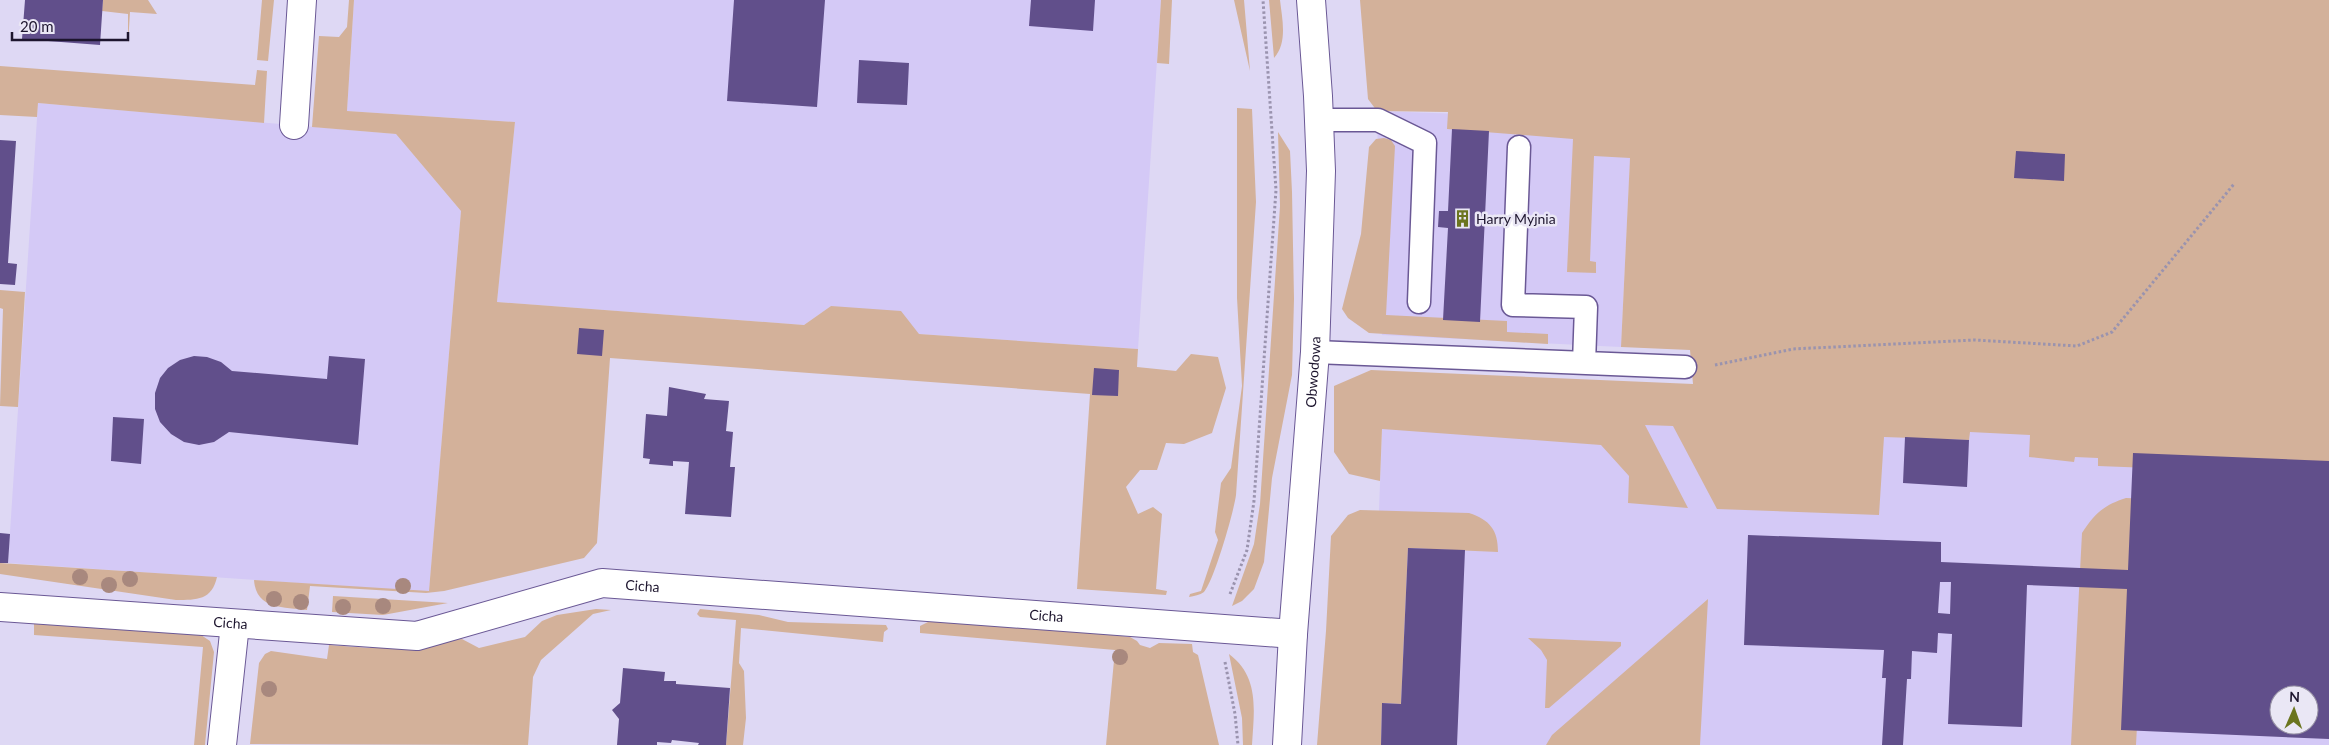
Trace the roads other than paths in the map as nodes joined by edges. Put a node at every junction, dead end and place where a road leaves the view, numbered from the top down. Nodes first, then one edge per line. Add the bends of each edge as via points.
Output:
1 (302, 0) edge
2 (1311, 0) edge
3 (1319, 120) junction
4 (294, 125) dead end
5 (1519, 147) dead end
6 (1419, 302) dead end
7 (1315, 352) junction
8 (1584, 363) junction
9 (1685, 367) road end
10 (0, 607) edge
11 (235, 624) junction
12 (1293, 634) junction
13 (222, 745) edge
14 (1287, 745) edge

1 - 4 street
2 - 3 street, Obwodowa
3 - 6 lane via 1378,120 1425,143
3 - 7 street, Obwodowa via 1321,171
5 - 8 lane via 1512,305 1586,307
7 - 8 lane
7 - 12 street, Obwodowa
8 - 9 lane
10 - 11 street, Cicha
11 - 12 street, Cicha via 417,636 602,584
11 - 13 street
12 - 14 street, Obwodowa

